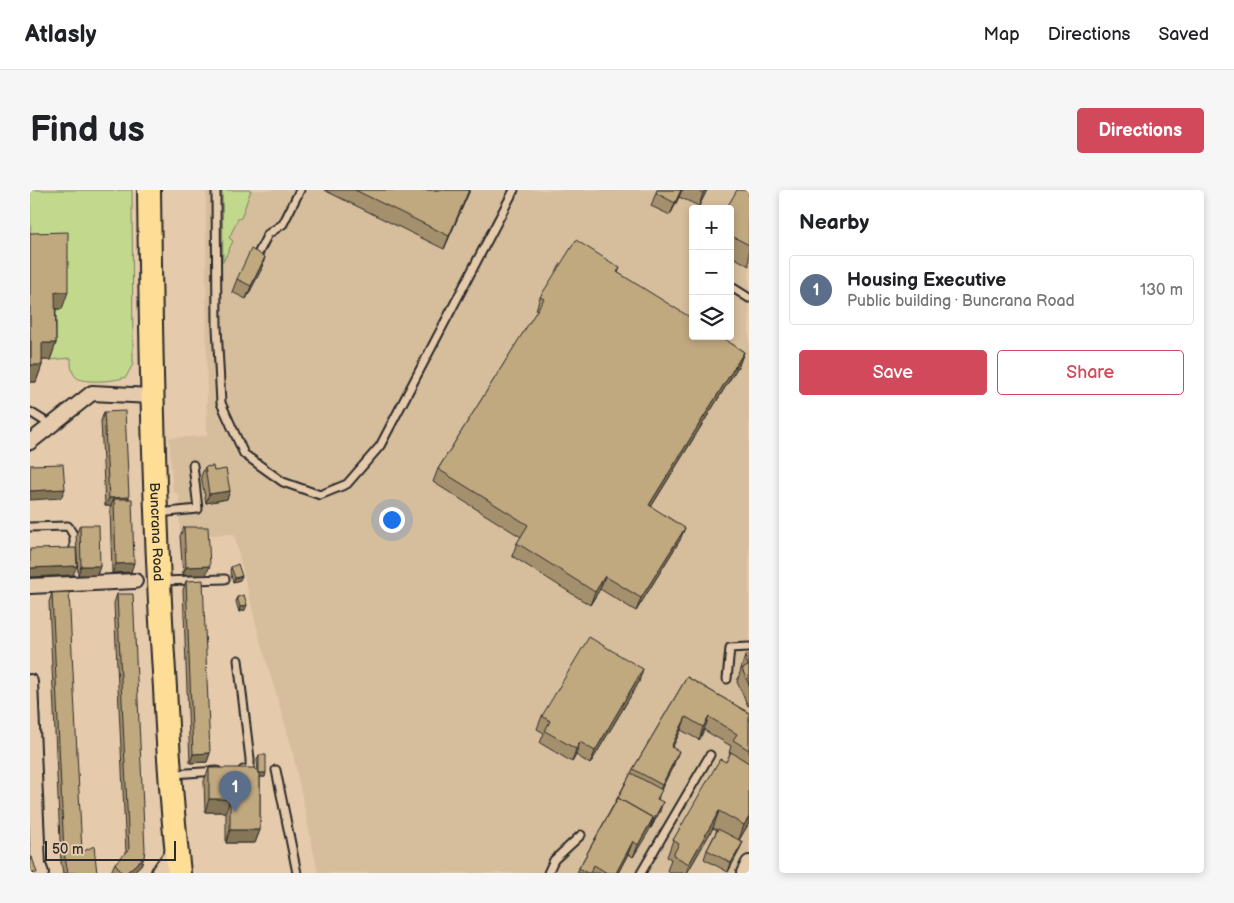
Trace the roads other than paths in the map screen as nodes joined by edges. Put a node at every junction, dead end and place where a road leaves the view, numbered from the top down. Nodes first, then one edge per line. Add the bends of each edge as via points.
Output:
1 (149, 190) edge
2 (216, 190) edge
3 (300, 190) edge
4 (514, 190) edge
5 (255, 260) edge
6 (734, 289) edge
7 (749, 298) edge
8 (151, 396) junction
9 (30, 412) edge
10 (51, 425) junction
11 (30, 442) edge
12 (193, 465) dead end
13 (155, 514) junction
14 (30, 527) edge
15 (74, 564) edge
16 (225, 579) dead end
17 (135, 581) dead end
18 (158, 581) junction
19 (30, 586) edge
20 (749, 647) edge
21 (238, 660) dead end
22 (727, 679) dead end
23 (30, 682) edge
24 (31, 719) edge
25 (710, 755) dead end
26 (231, 770) edge
27 (276, 770) dead end
28 (222, 771) edge
29 (170, 774) junction
30 (581, 835) dead end
31 (178, 862) edge
32 (749, 863) edge
33 (41, 873) edge
34 (161, 873) edge
35 (297, 873) edge
36 (548, 873) edge
37 (641, 873) edge
38 (744, 873) edge

1 - 8 highway, Buncrana Road
2 - 4 lane via 221,403 244,454 283,482 320,495 347,484 380,446
3 - 5 lane via 284,224 268,234
6 - 7 lane
8 - 10 street via 92,393
8 - 13 highway, Buncrana Road
9 - 10 lane
10 - 11 street
12 - 13 lane via 198,509
13 - 18 highway, Buncrana Road
14 - 15 lane via 68,526 74,536
16 - 18 lane
17 - 19 street via 74,578
18 - 29 highway, Buncrana Road
20 - 22 lane via 730,648
21 - 26 lane via 250,769
23 - 24 street
24 - 33 street
25 - 37 lane
27 - 35 lane
28 - 29 lane
29 - 31 highway, Buncrana Road
30 - 36 lane via 554,860
31 - 34 main road
32 - 38 street

